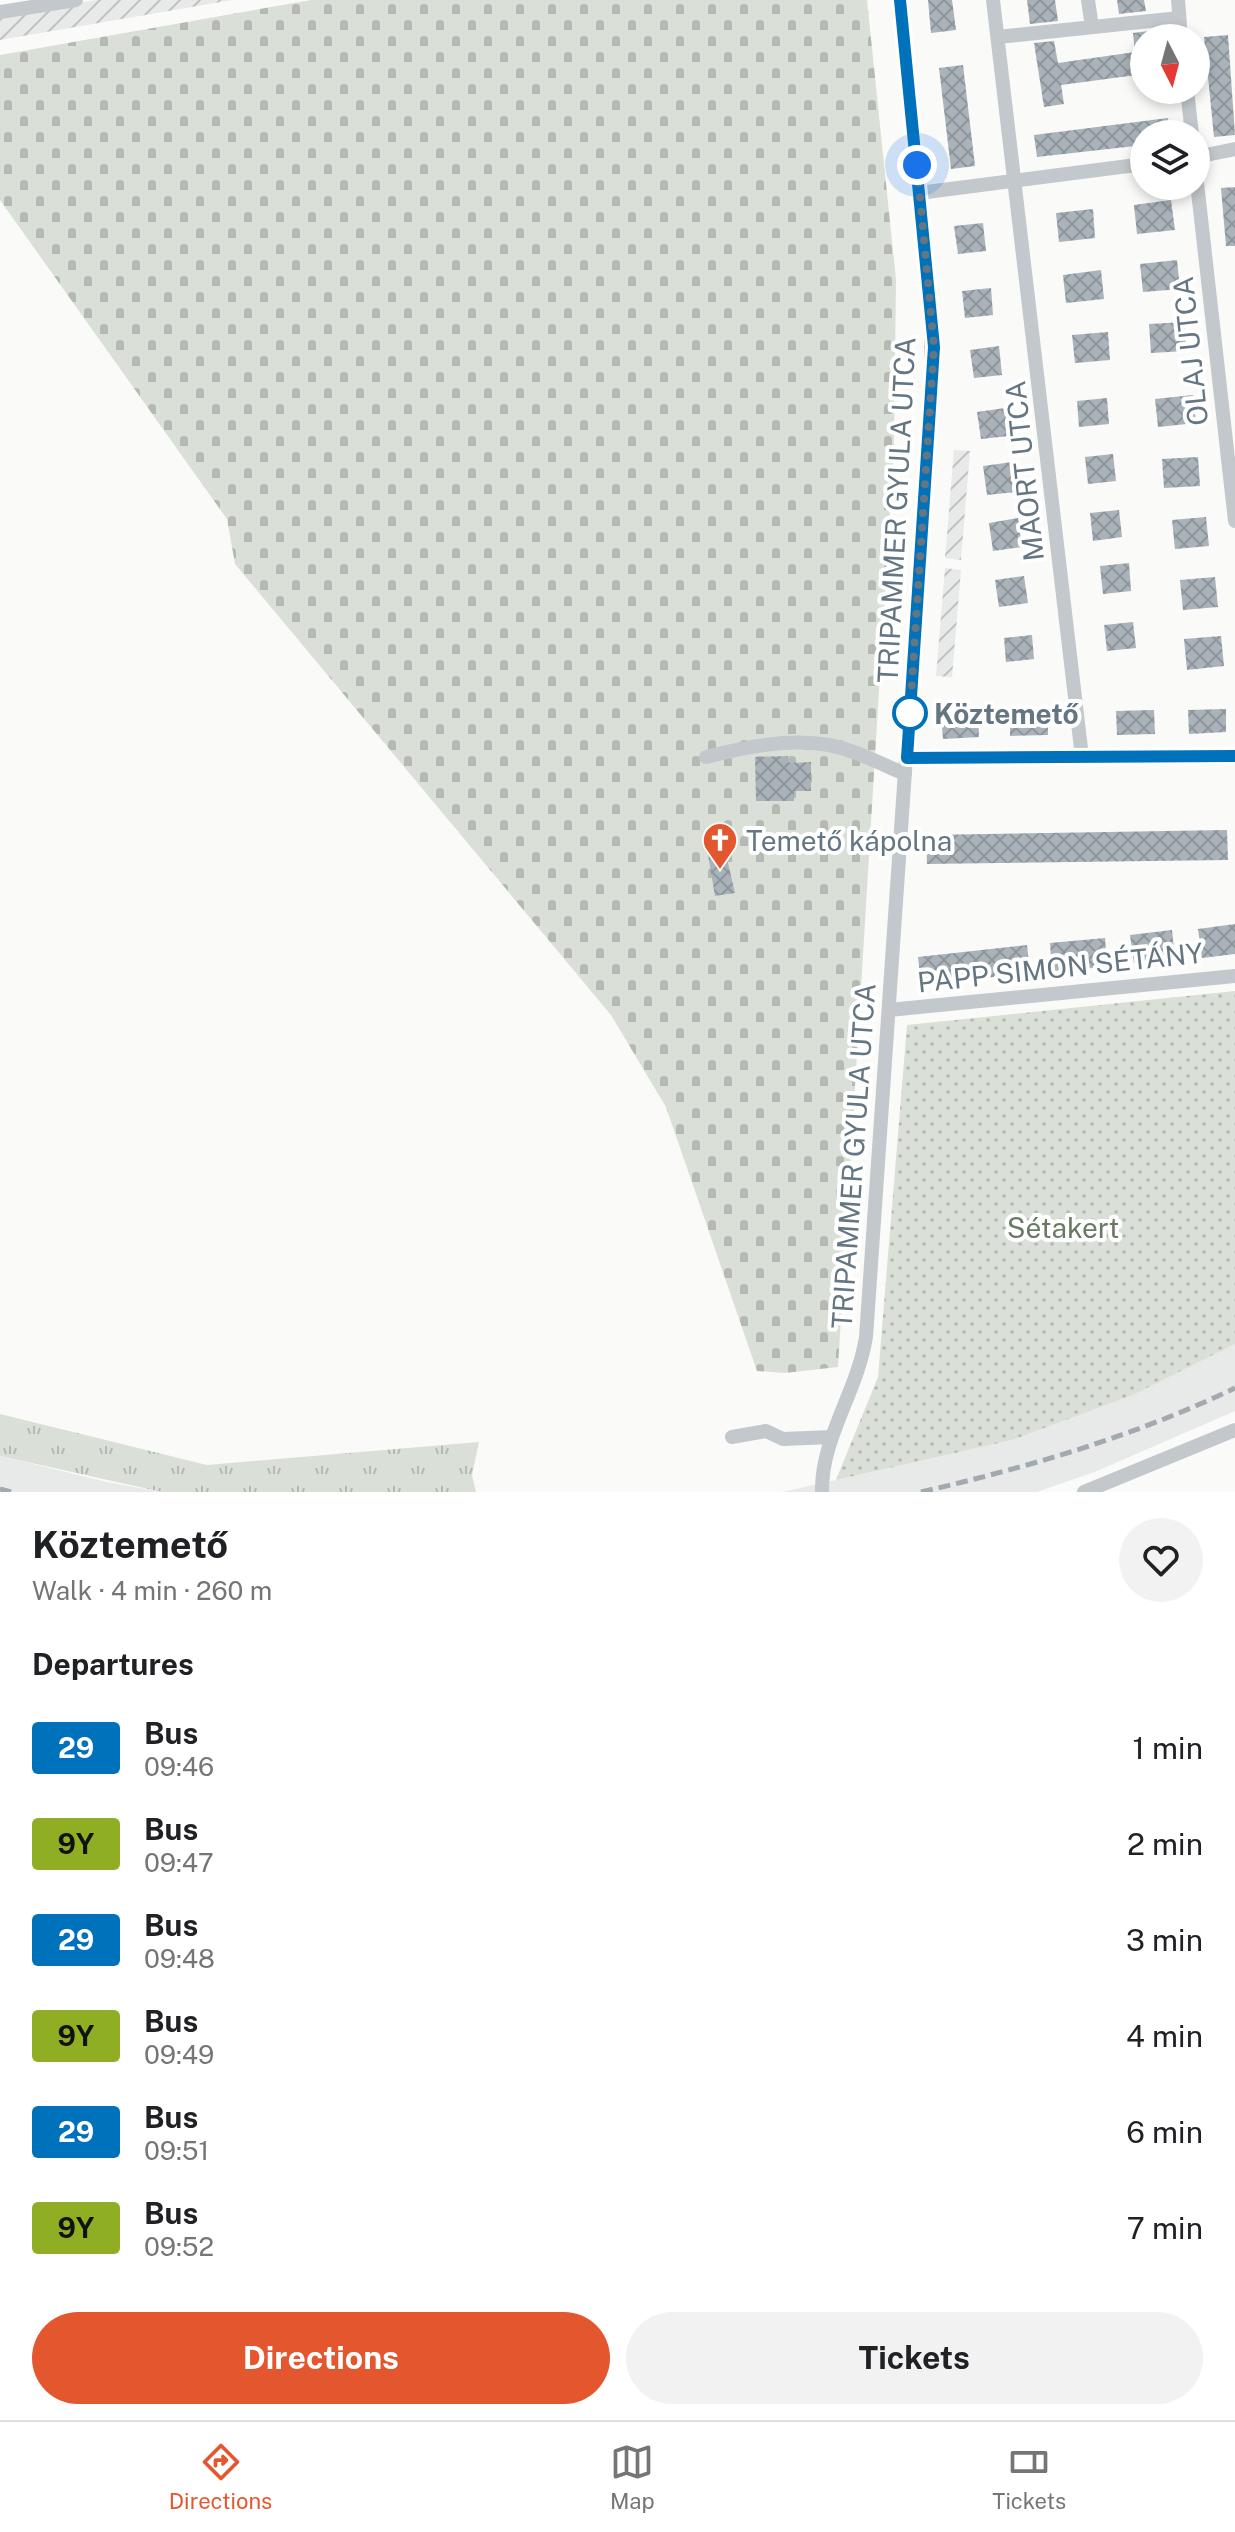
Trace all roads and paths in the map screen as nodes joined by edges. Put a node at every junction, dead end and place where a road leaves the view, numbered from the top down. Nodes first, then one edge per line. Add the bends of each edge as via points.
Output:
1 (76, 0) edge
2 (900, 0) edge
3 (993, 0) edge
4 (1088, 0) edge
5 (1178, 0) edge
6 (0, 12) edge
7 (1179, 18) junction
8 (1180, 24) edge
9 (1092, 27) junction
10 (998, 37) junction
11 (1235, 149) edge
12 (1210, 154) edge
13 (1130, 166) edge
14 (1015, 180) junction
15 (919, 193) junction
16 (1199, 200) edge
17 (1235, 521) edge
18 (1235, 756) edge
19 (706, 757) dead end
20 (1082, 757) junction
21 (906, 766) junction
22 (1235, 976) edge
23 (889, 1010) junction
24 (1235, 1430) edge
25 (732, 1437) dead end
26 (832, 1437) junction
27 (822, 1492) edge
28 (1084, 1492) edge

1 - 6 street
2 - 15 street, TRIPAMMER GYULA UTCA
3 - 10 street
4 - 9 street
5 - 7 street
7 - 8 street
7 - 9 street
9 - 10 street
10 - 14 street
11 - 12 street
13 - 14 street
14 - 15 street
14 - 20 street, MAORT UTCA
15 - 21 street, TRIPAMMER GYULA UTCA via 934,347
16 - 17 street, OLAJ UTCA
18 - 20 street
19 - 21 street via 800,742
20 - 21 street
21 - 23 street, TRIPAMMER GYULA UTCA
22 - 23 street, PAPP SIMON SÉTÁNY
23 - 26 street, TRIPAMMER GYULA UTCA via 866,1337 848,1404
24 - 28 street
25 - 26 street via 766,1431 783,1439
26 - 27 street, TRIPAMMER GYULA UTCA via 822,1468

